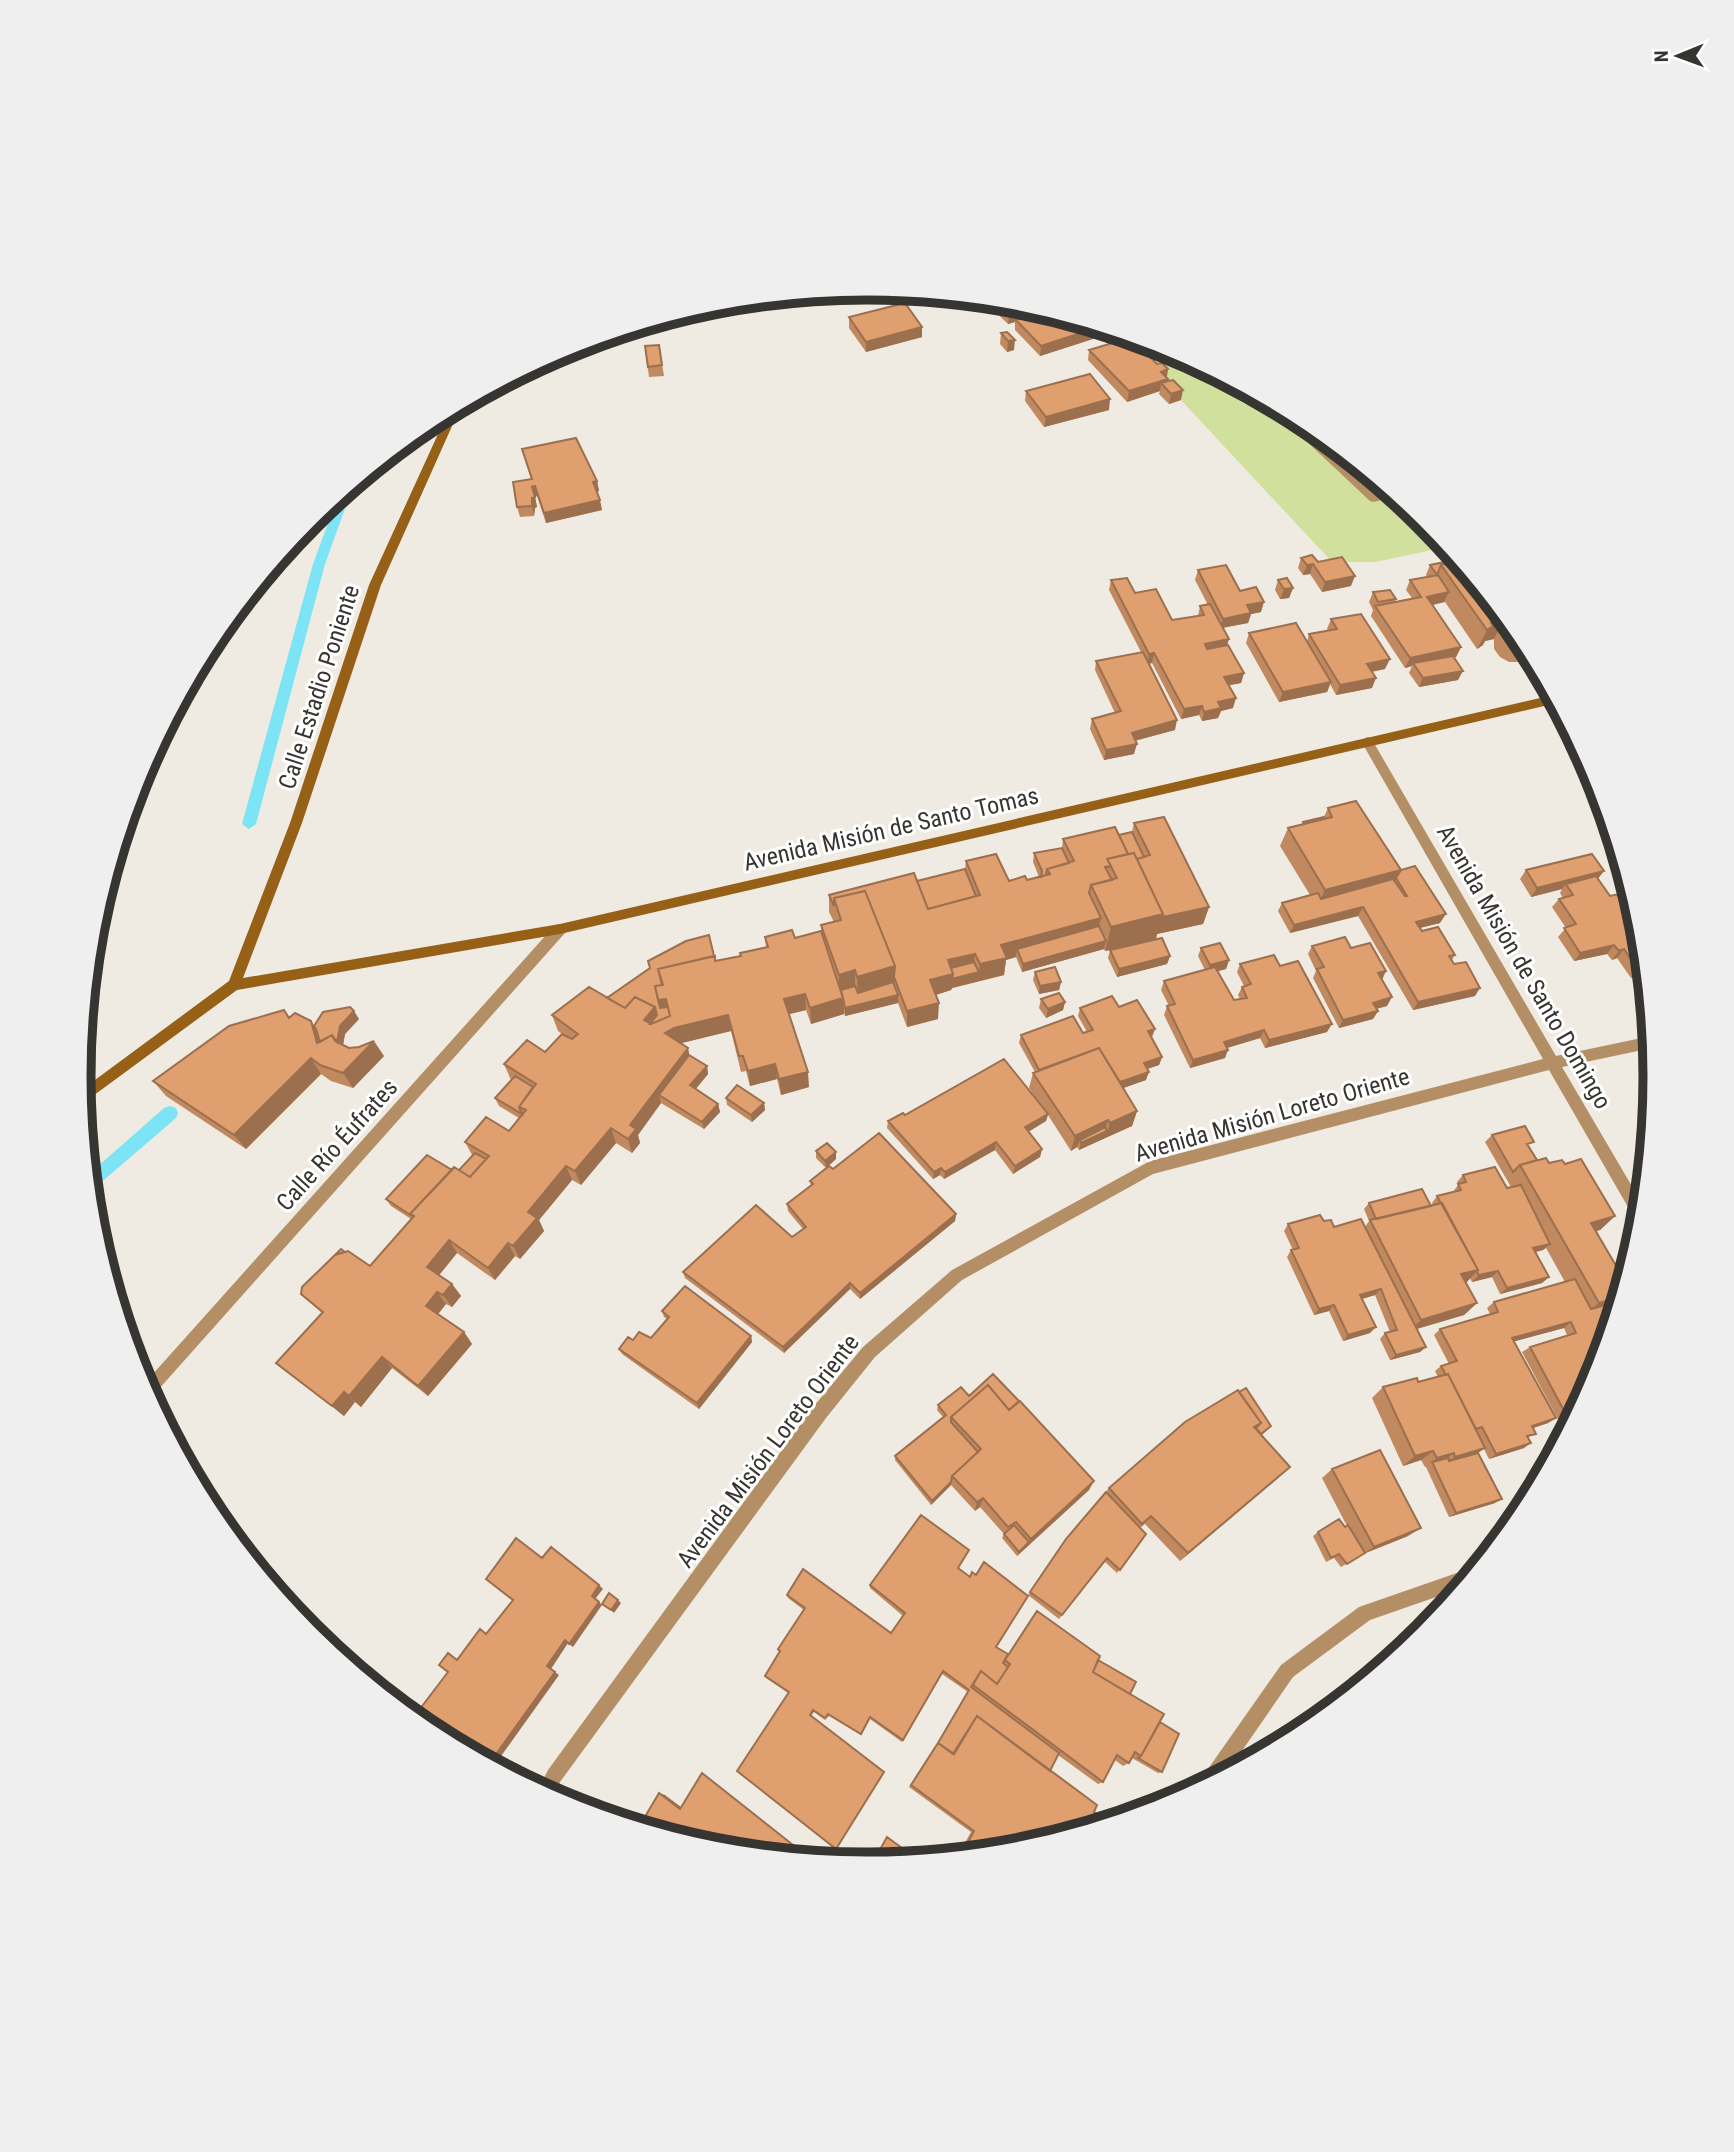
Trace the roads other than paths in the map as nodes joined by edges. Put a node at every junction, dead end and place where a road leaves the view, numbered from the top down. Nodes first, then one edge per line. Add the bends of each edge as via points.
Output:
1 (448, 423) edge
2 (1313, 442) edge
3 (1383, 496) edge
4 (1546, 701) edge
5 (1367, 741) junction
6 (560, 929) junction
7 (234, 985) junction
8 (1642, 1044) edge
9 (1552, 1063) junction
10 (92, 1090) edge
11 (1632, 1200) edge
12 (155, 1383) edge
13 (1455, 1581) edge
14 (1221, 1766) edge
15 (550, 1784) edge

1 - 7 street, Calle Estadio Poniente via 375,585 296,823
2 - 3 street via 1374,499
4 - 5 street, Avenida Misión de Santo Tomas
5 - 6 street, Avenida Misión de Santo Tomas
5 - 9 street, Avenida Misión de Santo Domingo
6 - 7 street, Avenida Misión de Santo Tomas
6 - 12 street, Calle Río Éufrates
7 - 10 street
8 - 9 street, Avenida Misión Loreto Oriente
9 - 11 street, Avenida Misión de Santo Domingo
9 - 15 street, Avenida Misión Loreto Oriente via 1150,1168 957,1275 869,1352 820,1412
13 - 14 street via 1365,1613 1287,1671

